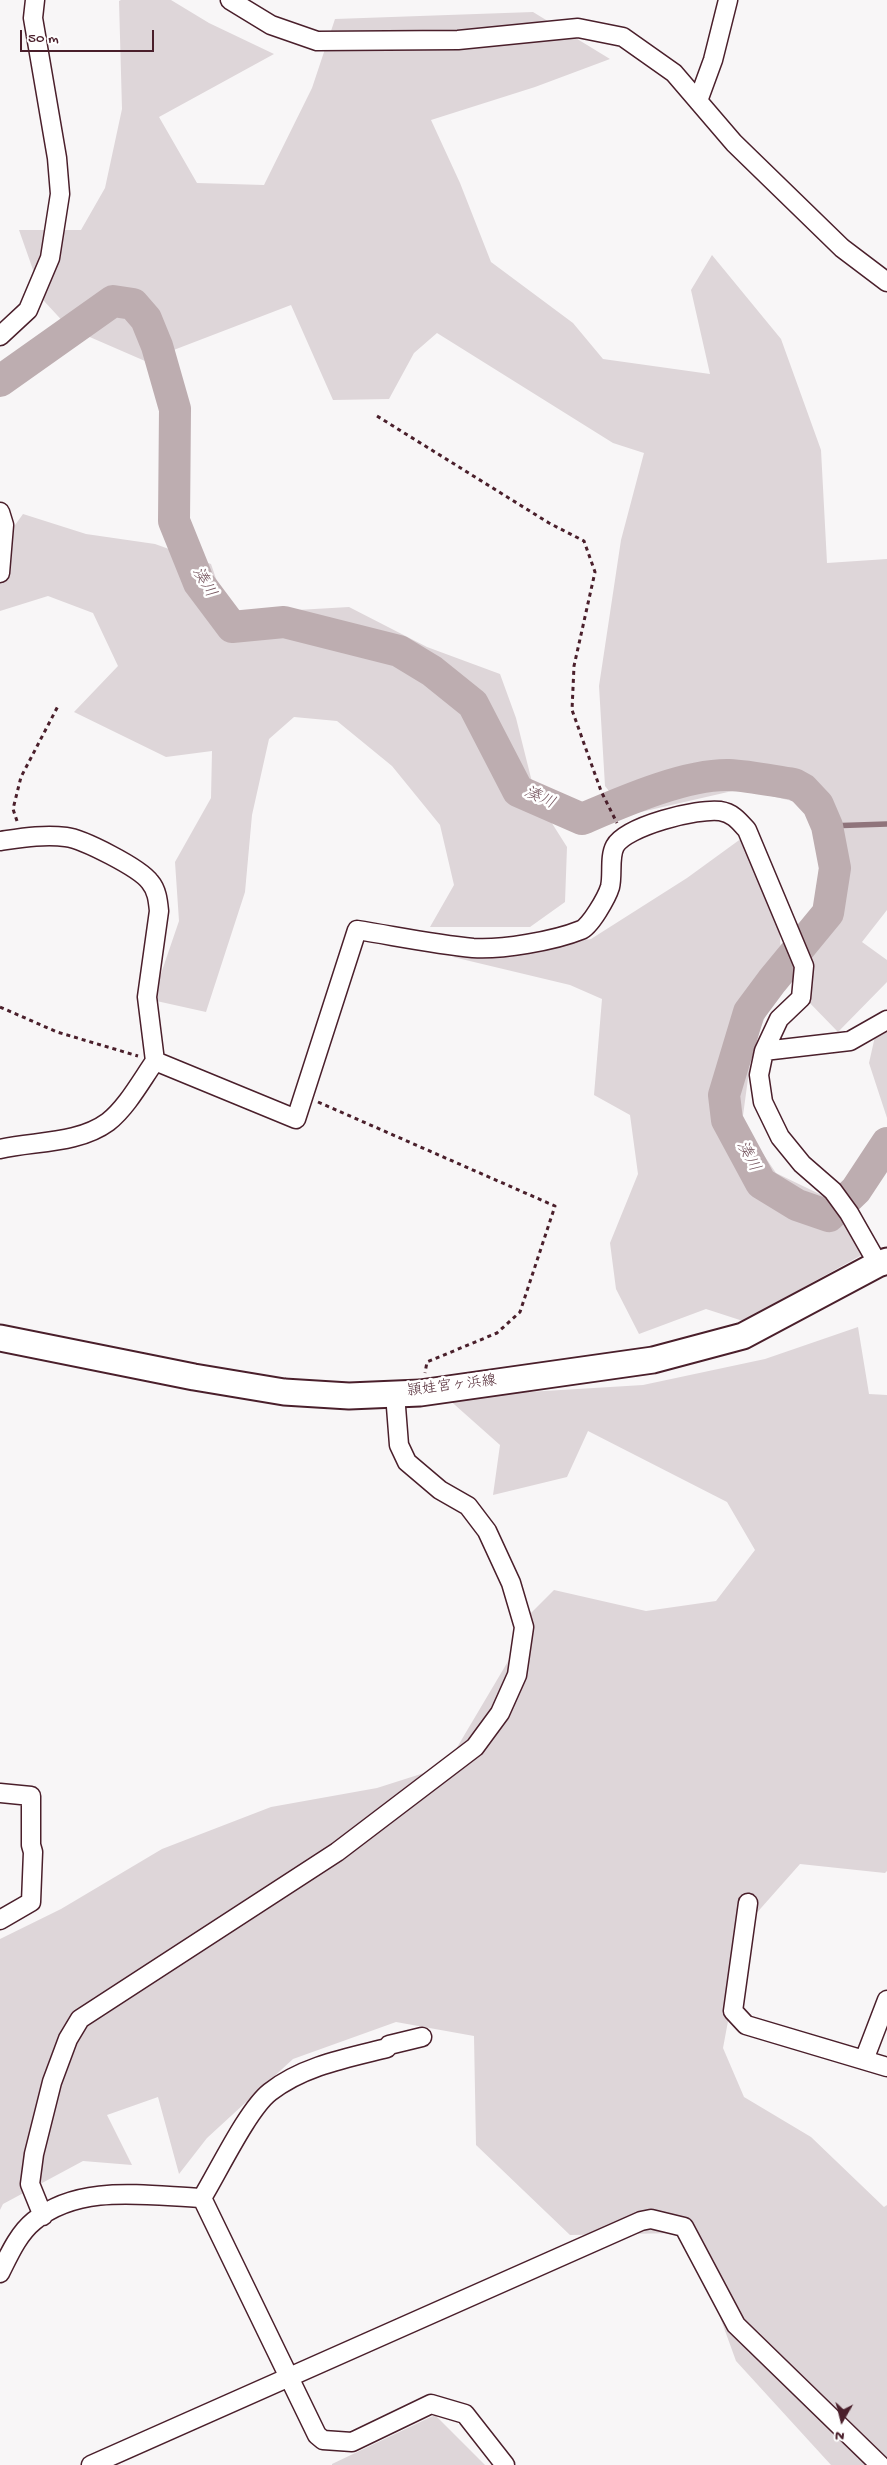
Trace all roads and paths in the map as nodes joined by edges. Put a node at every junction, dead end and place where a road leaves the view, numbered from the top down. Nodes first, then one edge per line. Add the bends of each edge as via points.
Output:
1 (35, 0) edge
2 (230, 0) edge
3 (728, 0) edge
4 (698, 101) junction
5 (887, 282) edge
6 (0, 336) edge
7 (377, 416) dead end
8 (0, 512) edge
9 (0, 573) edge
10 (58, 706) dead end
11 (614, 817) dead end
12 (22, 838) junction
13 (0, 841) edge
14 (0, 1008) edge
15 (887, 1020) edge
16 (764, 1051) junction
17 (155, 1061) junction
18 (303, 1095) junction
19 (0, 1150) edge
20 (883, 1263) edge
21 (0, 1338) edge
22 (420, 1393) junction
23 (396, 1394) junction
24 (0, 1794) edge
25 (748, 1903) dead end
26 (0, 1920) edge
27 (887, 2000) edge
28 (422, 2036) dead end
29 (864, 2060) junction
30 (887, 2067) edge
31 (202, 2198) junction
32 (43, 2216) junction
33 (0, 2272) edge
34 (290, 2379) junction
35 (91, 2465) edge
36 (505, 2465) edge
37 (880, 2465) edge

1 - 6 street via 33,18 60,194 50,258 28,310
2 - 4 street via 271,25 316,41 458,40 578,28 623,37 674,73
3 - 4 street via 713,60
4 - 5 street via 734,143 835,242
7 - 11 path via 549,523 584,541 595,572 574,666 572,710 601,791
8 - 9 street via 4,525
10 - 12 path via 21,777 13,809
12 - 13 street
12 - 17 street via 60,836 81,840 143,873 152,884 159,911 147,997
14 - 17 path via 58,1032
15 - 16 street via 850,1041
16 - 18 street via 779,1019 801,998 804,966 747,830 735,816 721,811 702,811 666,818 624,836 614,847 610,887 598,911 583,930 500,948 474,948 357,930
16 - 20 street via 759,1075 763,1102 786,1144 802,1164 833,1191
17 - 18 street via 296,1119
17 - 19 street via 108,1122 79,1136
18 - 22 path via 555,1206 520,1312 497,1333 427,1362
20 - 22 main road, 頴娃宮ヶ浜線 via 743,1336 652,1360
21 - 23 main road, 頴娃宮ヶ浜線 via 284,1392 349,1396
22 - 23 main road, 頴娃宮ヶ浜線
23 - 32 street via 399,1445 407,1462 440,1490 468,1506 487,1531 511,1583 524,1627 517,1675 500,1713 475,1747 337,1852 80,2019 68,2039 52,2082 34,2154 30,2184
24 - 26 street via 31,1796 33,1852 31,1902
25 - 29 street via 733,2011 746,2025
27 - 29 street
28 - 31 street via 322,2064 269,2092 255,2107
29 - 30 street
31 - 32 street via 100,2195 68,2201
31 - 34 street
32 - 33 street via 34,2221 15,2243
34 - 35 street
34 - 36 street via 317,2436 323,2440 352,2442 431,2404 465,2414
34 - 37 street via 524,2272 651,2219 684,2227 736,2326

